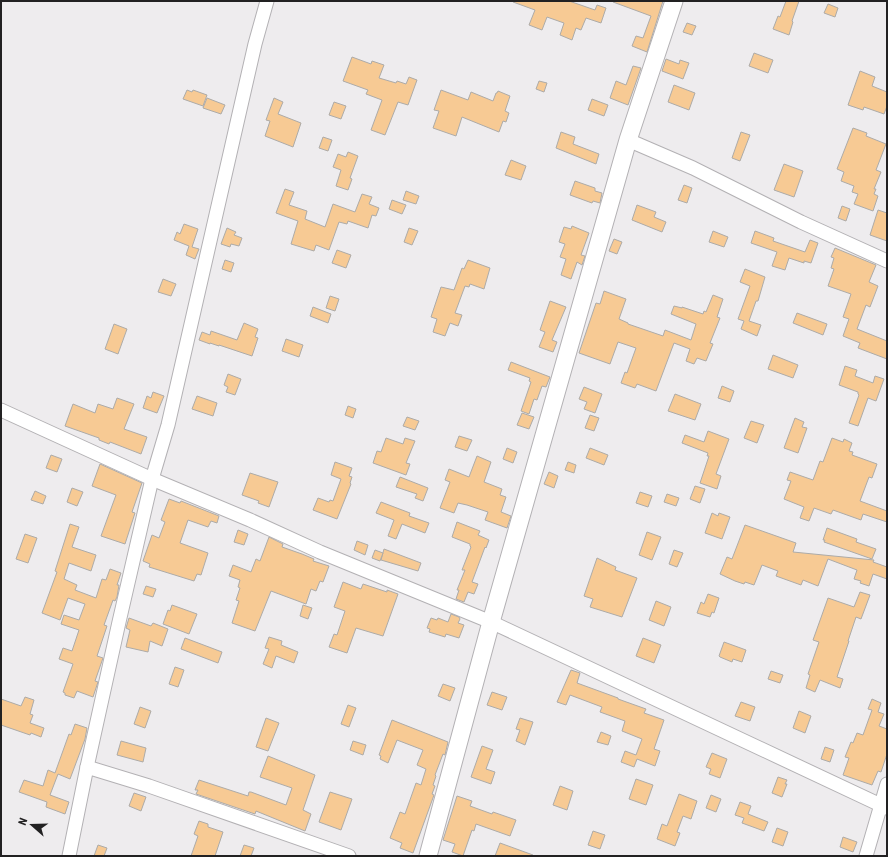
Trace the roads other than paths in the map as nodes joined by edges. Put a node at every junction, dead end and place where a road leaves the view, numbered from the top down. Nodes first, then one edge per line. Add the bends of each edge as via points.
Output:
1 (267, 1) edge
2 (674, 1) edge
3 (628, 140) junction
4 (887, 261) edge
5 (1, 410) edge
6 (152, 479) junction
7 (491, 622) junction
8 (87, 767) junction
9 (887, 784) edge
10 (884, 807) edge
11 (69, 856) edge
12 (349, 856) edge
13 (428, 856) edge
14 (866, 856) edge

1 - 6 street via 168,425
2 - 3 street
3 - 4 street via 693,168 801,222
3 - 7 street
5 - 6 street
6 - 7 street
6 - 8 street
7 - 10 street
7 - 13 street
8 - 11 street
8 - 12 street
9 - 10 street
10 - 14 street

